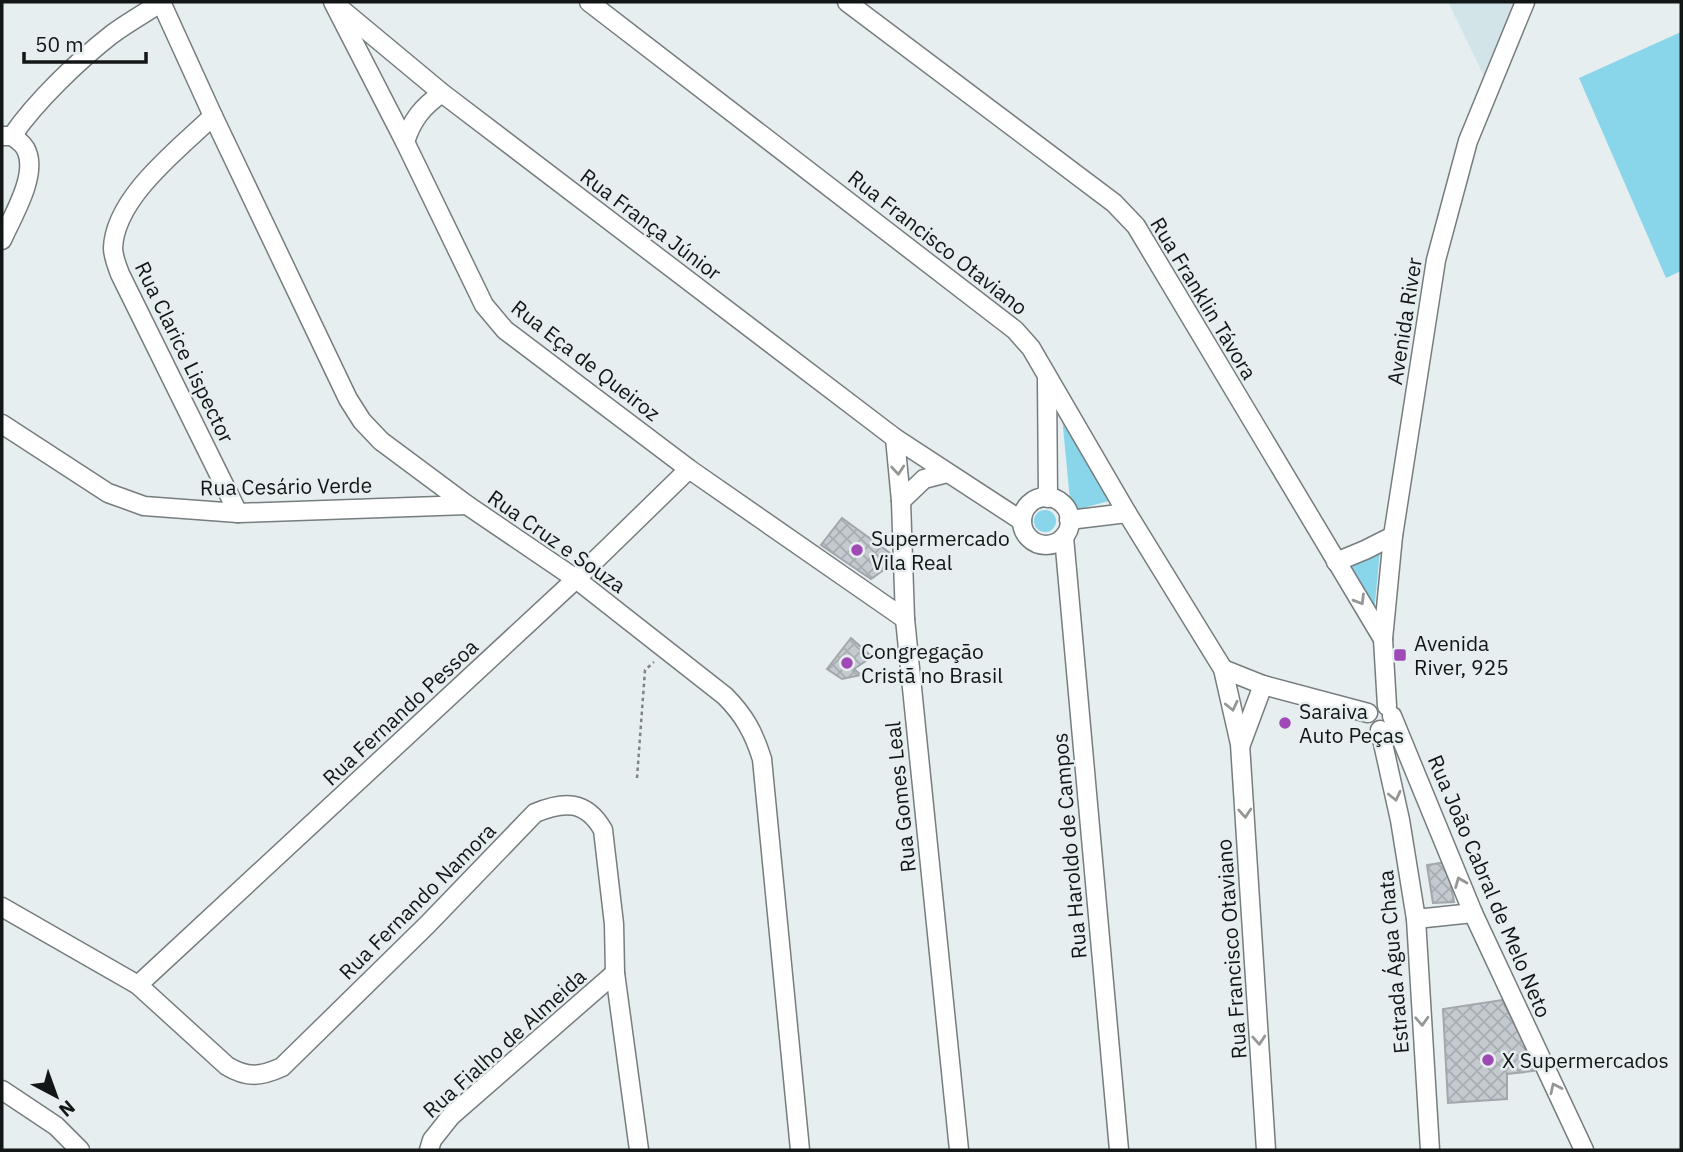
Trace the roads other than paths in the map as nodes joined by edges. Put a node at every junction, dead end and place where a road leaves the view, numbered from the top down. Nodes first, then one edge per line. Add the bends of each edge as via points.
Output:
1 (161, 2) edge
2 (333, 2) edge
3 (589, 2) edge
4 (847, 2) edge
5 (1525, 2) edge
6 (442, 93) junction
7 (213, 117) junction
8 (7, 136) edge
9 (405, 142) junction
10 (2, 240) edge
11 (1047, 380) junction
12 (2, 424) edge
13 (895, 438) junction
14 (689, 469) junction
15 (947, 473) junction
16 (1048, 498) junction
17 (901, 501) junction
18 (467, 505) junction
19 (238, 513) junction
20 (1127, 513) junction
21 (1022, 521) junction
22 (1066, 528) junction
23 (1393, 536) junction
24 (1336, 562) junction
25 (576, 579) junction
26 (905, 619) junction
27 (1383, 639) junction
28 (1223, 668) junction
29 (1262, 685) junction
30 (1380, 710) junction
31 (1240, 744) junction
32 (2, 907) edge
33 (1473, 913) junction
34 (1416, 919) junction
35 (615, 973) junction
36 (138, 985) junction
37 (2, 1090) edge
38 (80, 1150) edge
39 (429, 1150) edge
40 (639, 1150) edge
41 (800, 1150) edge
42 (959, 1150) edge
43 (1119, 1150) edge
44 (1266, 1150) edge
45 (1430, 1150) edge
46 (1584, 1150) edge

1 - 7 street, Rua Cruz e Souza
1 - 8 street via 102,43
2 - 6 street, Rua França Júnior
2 - 9 street, Rua Eça de Queiroz
3 - 11 street, Rua Francisco Otaviano via 1015,330 1031,348
4 - 24 street, Rua Franklin Távora via 1114,203 1136,226
5 - 23 street, Avenida River via 1468,141 1436,260
6 - 9 street via 418,113
6 - 13 street, Rua França Júnior
7 - 18 street, Rua Cruz e Souza via 362,421 381,441
7 - 19 street, Rua Clarice Lispector via 129,203 113,249 120,274
8 - 10 street via 28,153 28,175
9 - 14 street, Rua Eça de Queiroz via 484,305 505,330
11 - 16 street
11 - 20 street, Rua Francisco Otaviano
12 - 19 street, Rua Cesário Verde via 108,493 144,506
13 - 15 street, Rua França Júnior
13 -> 17 street, Rua Gomes Leal
14 - 25 street, Rua Fernando Pessoa
14 - 26 street, Rua Eça de Queiroz
15 - 17 street via 924,479
15 - 21 street, Rua França Júnior
16 - 21 street via 1028,506
16 - 22 street via 1066,509
17 - 26 street, Rua Gomes Leal
18 - 19 street, Rua Cesário Verde
18 - 25 street, Rua Cruz e Souza
20 - 22 street
20 - 28 street, Rua Francisco Otaviano
21 - 22 street via 1033,542 1049,545
22 - 43 street, Rua Haroldo de Campos
23 - 24 street
23 - 27 street, Avenida River
24 -> 27 street, Rua Franklin Távora
25 - 36 street, Rua Fernando Pessoa
25 - 41 street, Rua Cruz e Souza via 726,696 755,735 762,759
26 - 42 street, Rua Gomes Leal
27 - 30 street, Avenida River
28 - 29 street
28 -> 31 street, Rua Francisco Otaviano
29 - 30 street
29 - 31 street, Rua Francisco Otaviano
33 -> 30 street, Rua João Cabral de Melo Neto
30 -> 34 street, Estrada Água Chata via 1369,724 1380,730
31 -> 44 street, Rua Francisco Otaviano
32 - 36 street, Rua Fernando Namora
33 - 34 street
46 -> 33 street, Rua João Cabral de Melo Neto
34 -> 45 street, Estrada Água Chata
35 - 36 street, Rua Fernando Namora via 603,830 596,817 570,804 535,813 282,1068 265,1075 241,1074 227,1066
35 - 39 street, Rua Fialho de Almeida via 451,1116
35 - 40 street, Rua Fernando Namora
37 - 38 street via 56,1126

